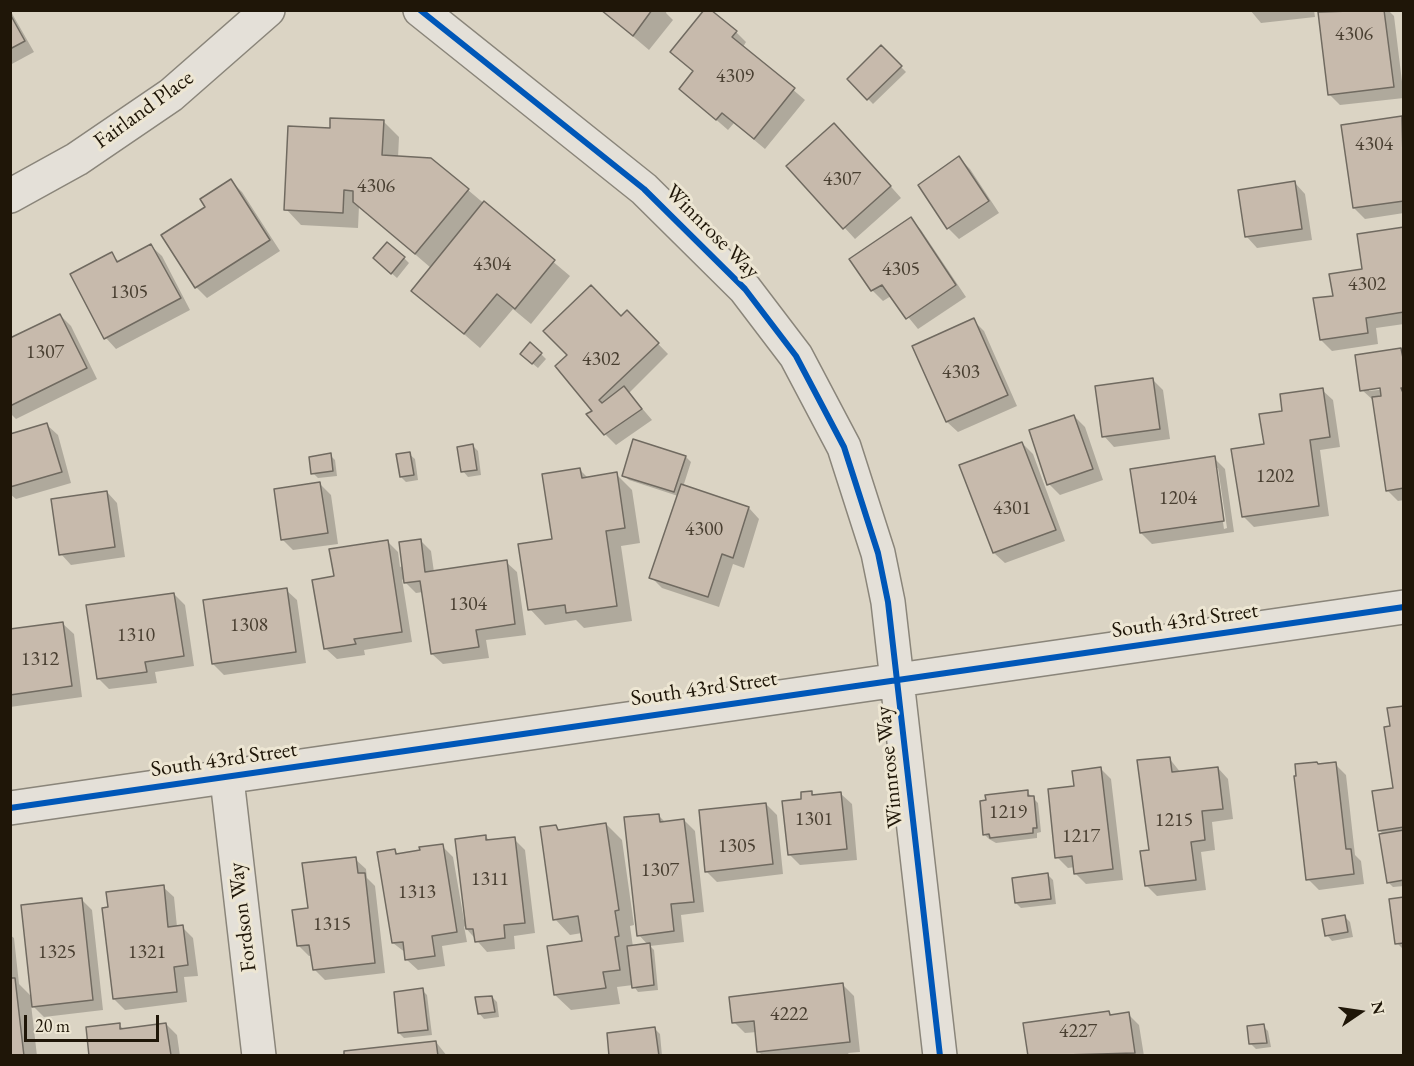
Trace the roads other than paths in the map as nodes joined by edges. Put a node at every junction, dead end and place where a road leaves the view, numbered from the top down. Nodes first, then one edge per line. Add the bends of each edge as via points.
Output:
1 (268, 10) edge
2 (420, 10) edge
3 (10, 196) edge
4 (1404, 607) edge
5 (898, 679) junction
6 (227, 778) junction
7 (10, 808) edge
8 (259, 1056) edge
9 (940, 1056) edge

1 - 3 street, Fairland Place via 171,95 77,159
2 - 5 street, Winnrose Way via 644,189 745,289 796,356 844,447 878,554
4 - 5 street, South 43rd Street
5 - 6 street, South 43rd Street
5 - 9 street, Winnrose Way
6 - 7 street, South 43rd Street
6 - 8 street, Fordson Way

